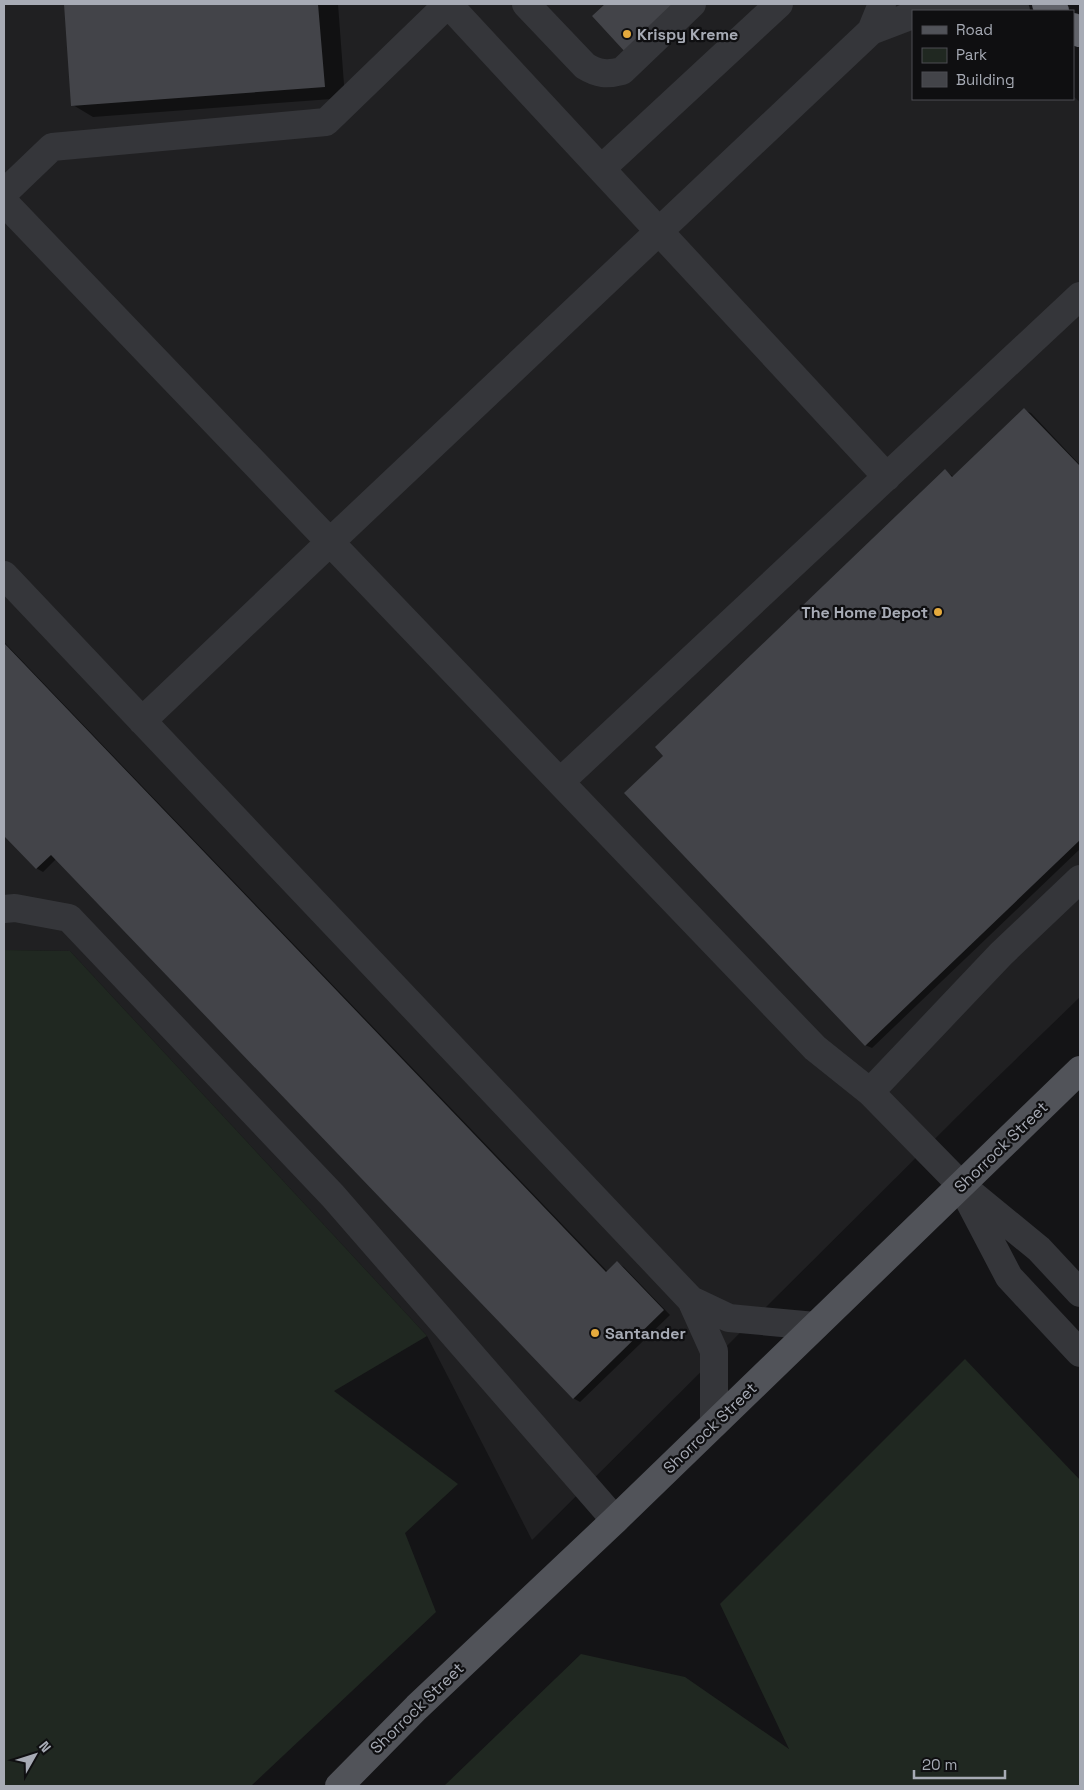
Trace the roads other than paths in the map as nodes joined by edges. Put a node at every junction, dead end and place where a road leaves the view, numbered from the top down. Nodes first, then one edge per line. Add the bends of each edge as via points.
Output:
1 (448, 4) edge
2 (526, 4) edge
3 (692, 4) edge
4 (779, 4) edge
5 (882, 4) edge
6 (931, 10) edge
7 (991, 10) edge
8 (912, 15) edge
9 (871, 31) junction
10 (601, 169) junction
11 (4, 193) edge
12 (4, 202) edge
13 (658, 232) junction
14 (1080, 296) edge
15 (887, 477) junction
16 (330, 542) junction
17 (4, 576) edge
18 (142, 721) junction
19 (560, 782) junction
20 (1080, 879) edge
21 (8, 905) edge
22 (1080, 1070) edge
23 (870, 1092) junction
24 (961, 1185) junction
25 (1080, 1293) edge
26 (691, 1300) junction
27 (815, 1326) junction
28 (1080, 1353) edge
29 (714, 1424) junction
30 (615, 1520) junction
31 (339, 1786) edge

1 - 10 lane
1 - 11 lane via 326,122 52,147
2 - 3 lane via 585,66 596,73 608,74 622,71
4 - 10 lane
5 - 9 lane
6 - 7 lane
8 - 9 lane
9 - 13 lane
10 - 13 lane
12 - 16 lane
13 - 15 lane
13 - 16 lane
14 - 15 lane
15 - 19 lane
16 - 18 lane
16 - 19 lane
17 - 18 lane
18 - 26 lane
19 - 23 lane via 815,1048
20 - 23 lane via 1000,954
21 - 30 lane via 69,918 333,1196
22 - 24 main road, Shorrock Street
23 - 24 lane
24 - 25 lane via 1039,1249
24 - 27 main road, Shorrock Street
24 - 28 lane via 1008,1277
26 - 27 lane via 729,1318
26 - 29 lane via 714,1351
27 - 29 main road, Shorrock Street
29 - 30 main road, Shorrock Street
30 - 31 main road, Shorrock Street via 408,1716

